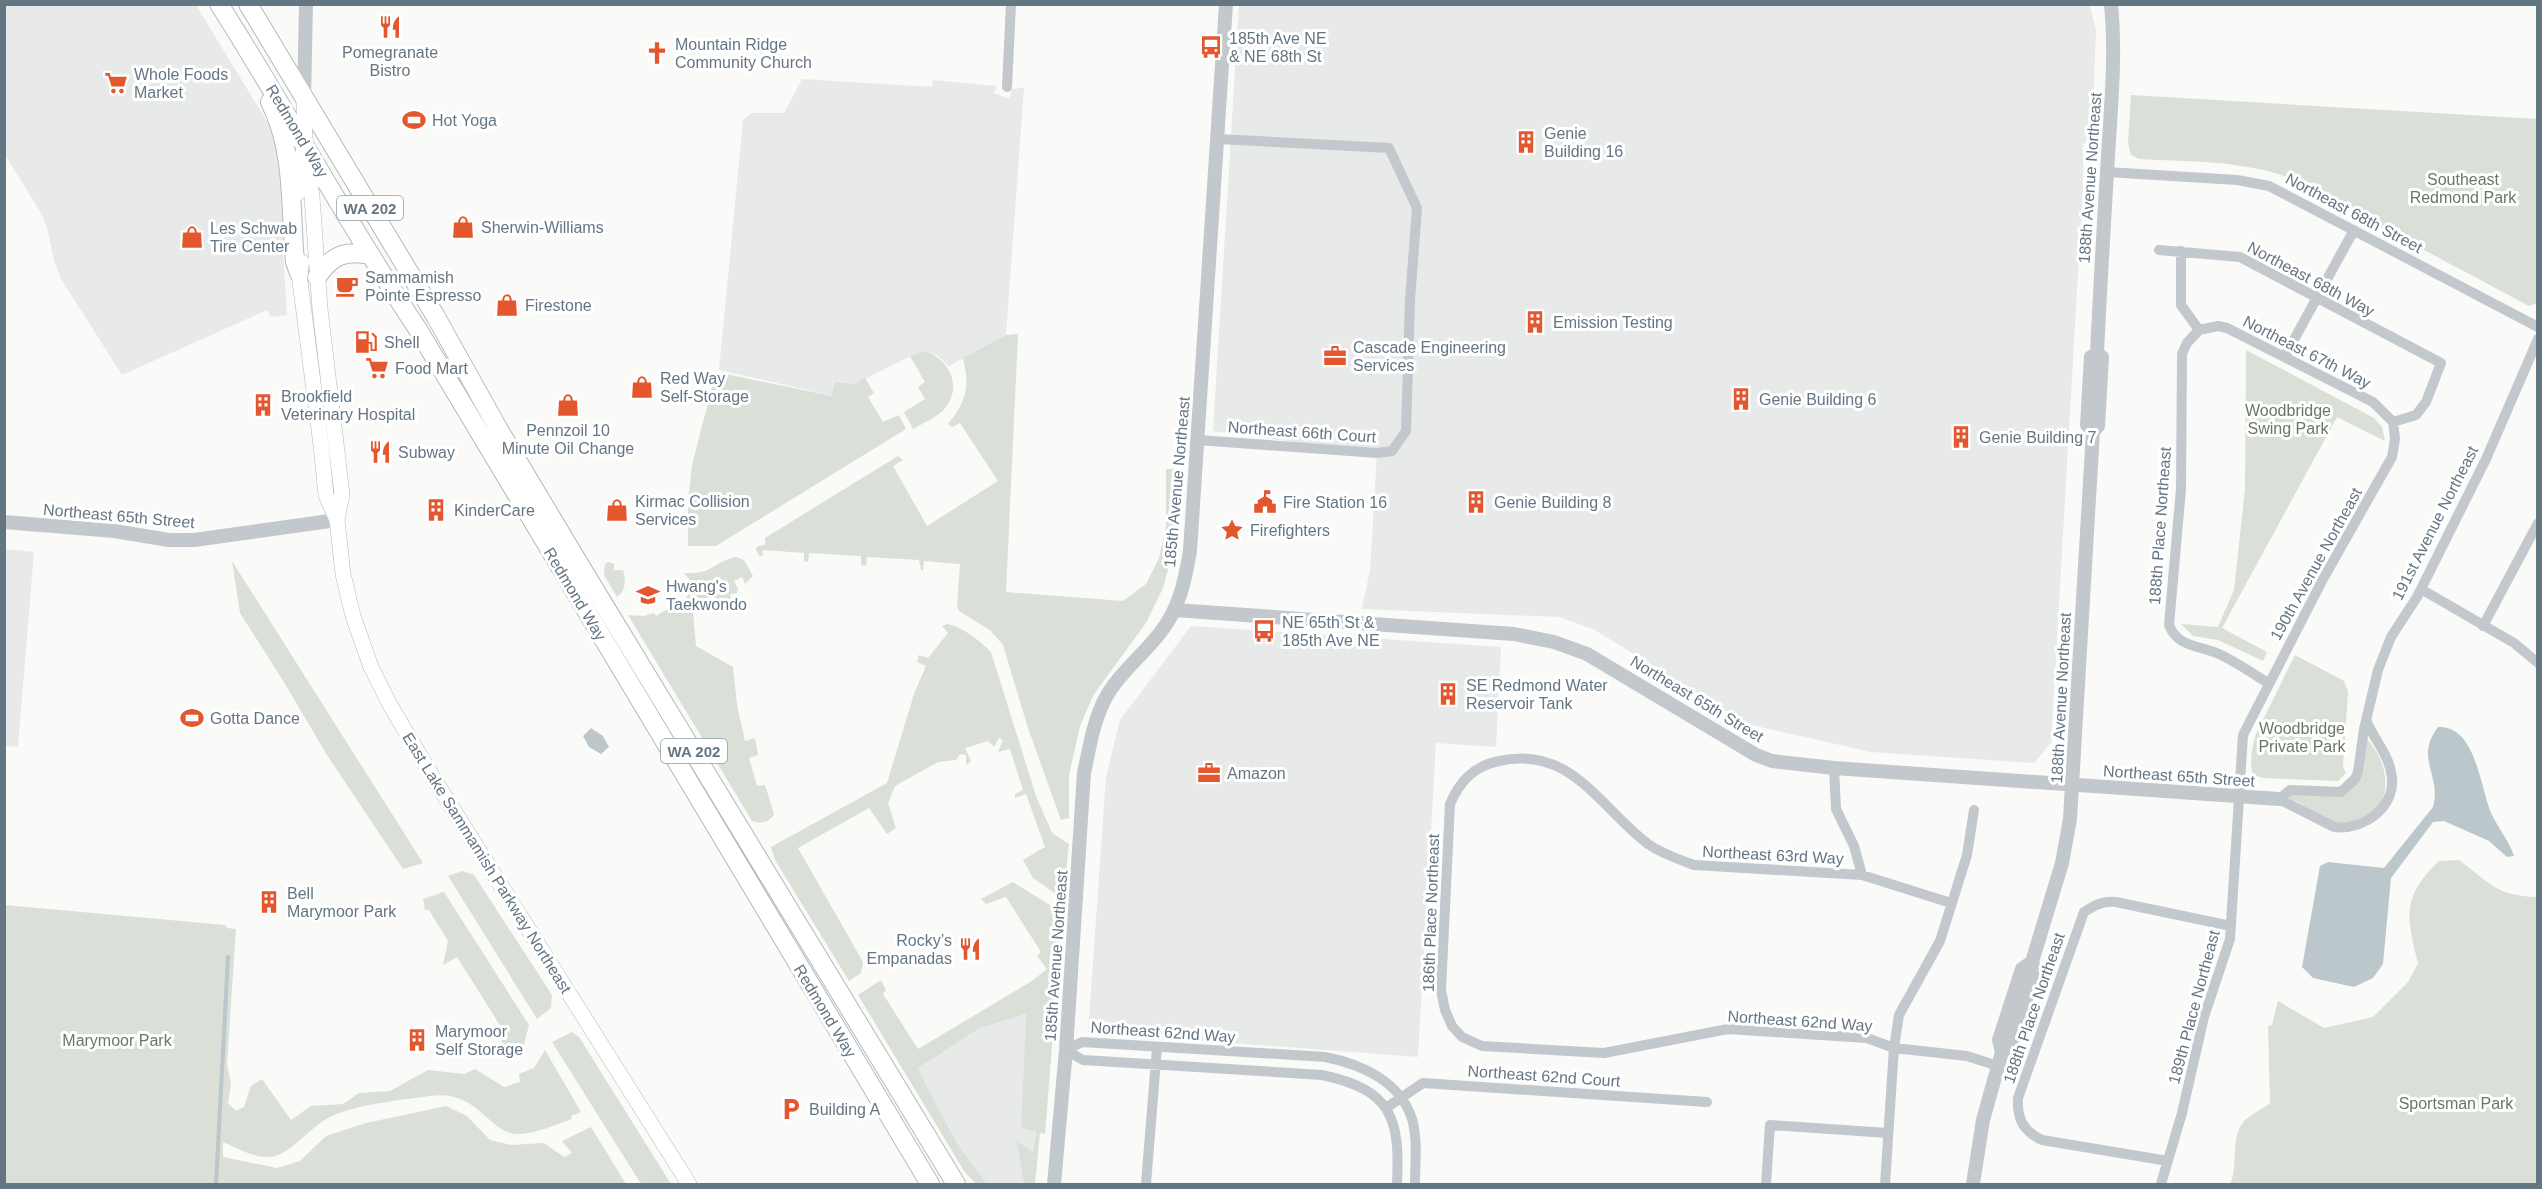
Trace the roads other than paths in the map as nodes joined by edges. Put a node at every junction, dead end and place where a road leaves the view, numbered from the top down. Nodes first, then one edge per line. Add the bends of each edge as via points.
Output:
1 (219, 4) edge
2 (248, 4) edge
3 (306, 4) edge
4 (1011, 4) edge
5 (1226, 4) edge
6 (2110, 4) edge
7 (266, 78) junction
8 (1007, 87) dead end
9 (304, 99) junction
10 (1218, 140) junction
11 (305, 142) junction
12 (2107, 172) junction
13 (2354, 230) junction
14 (2159, 250) dead end
15 (2181, 251) junction
16 (371, 255) junction
17 (299, 273) junction
18 (317, 277) junction
19 (2318, 299) junction
20 (2538, 327) edge
21 (2199, 330) junction
22 (2538, 339) edge
23 (2285, 356) junction
24 (436, 362) junction
25 (2393, 422) junction
26 (499, 430) junction
27 (1198, 441) junction
28 (337, 520) junction
29 (4, 522) edge
30 (2538, 523) edge
31 (2421, 589) junction
32 (1175, 610) junction
33 (2483, 626) junction
34 (2538, 663) edge
35 (2268, 683) junction
36 (2367, 722) junction
37 (1517, 757) joint
38 (1834, 768) junction
39 (2072, 785) junction
40 (2240, 797) junction
41 (2279, 799) junction
42 (1974, 810) dead end
43 (1862, 875) junction
44 (1951, 903) junction
45 (2231, 926) junction
46 (1157, 1048) junction
47 (1894, 1048) junction
48 (1527, 1049) joint
49 (1066, 1050) junction
50 (1156, 1064) junction
51 (1998, 1066) junction
52 (1400, 1097) junction
53 (1707, 1102) dead end
54 (1386, 1108) junction
55 (1888, 1133) junction
56 (2168, 1161) junction
57 (689, 1185) edge
58 (930, 1185) edge
59 (956, 1185) edge
60 (1054, 1185) edge
61 (1146, 1185) edge
62 (1397, 1185) edge
63 (1414, 1185) edge
64 (1766, 1185) edge
65 (1885, 1185) edge
66 (1973, 1185) edge
67 (2161, 1185) edge

1 - 7 main road, Redmond Way / WA 202
2 - 9 main road, Redmond Way / WA 202
3 - 9 street
4 - 8 street
5 - 10 street, 185th Avenue Northeast
6 - 12 street, 188th Avenue Northeast via 2114,32
7 - 11 main road, Redmond Way / WA 202
7 - 17 main road via 265,93 278,118 286,149
9 - 11 main road, East Lake Sammamish Parkway Northeast
9 - 26 main road, Redmond Way / WA 202 via 436,317
10 - 27 street, 185th Avenue Northeast
10 - 27 street, Northeast 66th Court via 1389,148 1417,208 1406,431 1392,451 1377,453
11 - 16 main road, Redmond Way / WA 202
11 - 17 main road, East Lake Sammamish Parkway Northeast via 298,175 302,262
11 - 18 main road, East Lake Sammamish Parkway Northeast
12 - 13 street, Northeast 68th Street via 2254,182 2285,193
12 - 39 street, 188th Avenue Northeast via 2097,354 2102,357 2098,426 2093,431
13 - 19 street
13 - 20 street, Northeast 68th Street
14 - 15 street, Northeast 68th Way
15 - 19 street, Northeast 68th Way via 2240,257
15 - 21 street via 2181,305
16 - 18 main road via 342,253 325,265
16 - 24 main road, Redmond Way / WA 202
17 - 28 main road, East Lake Sammamish Parkway Northeast via 326,495
18 - 28 main road, East Lake Sammamish Parkway Northeast via 342,494
19 - 23 street
19 - 25 street, Northeast 68th Way via 2441,363 2426,402 2416,415
21 - 23 street, Northeast 67th Way via 2227,328
21 - 35 street, 188th Place Northeast via 2182,354 2181,489 2169,624 2171,631 2187,645 2221,655
22 - 31 street, 191st Avenue Northeast via 2486,459
23 - 25 street, Northeast 67th Way via 2373,402
24 - 26 main road via 458,382 475,411
24 - 58 main road, Redmond Way / WA 202
25 - 35 street, 190th Avenue Northeast via 2392,457
26 - 59 main road, Redmond Way / WA 202
27 - 32 street, 185th Avenue Northeast via 1190,551 1185,583
28 - 29 street, Northeast 65th Street via 194,540
28 - 57 main road, East Lake Sammamish Parkway Northeast via 353,616 390,705
30 - 33 street
31 - 33 street
31 - 36 street, 191st Avenue Northeast via 2386,648
32 - 38 street, Northeast 65th Street via 1514,633 1554,642 1587,654 1756,755 1773,761
32 - 49 street, 185th Avenue Northeast via 1104,701 1092,736 1084,773
33 - 34 street via 2514,643
35 - 40 street, 190th Avenue Northeast via 2243,735
36 - 41 street, 191st Avenue Northeast via 2358,772 2349,785 2341,792 2290,790
36 - 41 street via 2392,774 2388,800 2376,815 2358,825 2334,827
37 - 43 street, Northeast 63rd Way via 1565,769 1649,844 1670,857 1694,865
37 - 48 street, 186th Place Northeast via 1473,771 1457,788 1450,804 1442,990 1445,1010 1462,1037 1482,1046
38 - 39 street, Northeast 65th Street
38 - 43 street via 1836,809 1854,846
39 - 40 street, Northeast 65th Street
39 - 51 street, 188th Avenue Northeast via 2062,863 2032,962 2035,972 2010,1045 2002,1052
40 - 41 street, Northeast 65th Street
40 - 45 street, 189th Place Northeast
42 - 44 street via 1967,855
43 - 44 street, Northeast 63rd Way
44 - 47 street via 1940,941 1899,1015
45 - 56 street, 189th Place Northeast
45 - 56 street, 188th Place Northeast via 2116,902 2094,905 2084,912 2018,1098 2017,1113 2023,1126 2042,1140
46 - 49 street, Northeast 62nd Way via 1082,1042
46 - 50 street
46 - 52 street, Northeast 62nd Way via 1325,1057 1363,1067 1383,1079
47 - 48 street, Northeast 62nd Way via 1867,1038 1728,1029 1604,1053
47 - 51 street, Northeast 62nd Way via 1967,1056
47 - 55 street
49 - 50 street, Northeast 62nd Way via 1083,1059
49 - 60 street, 185th Avenue Northeast
50 - 54 street, Northeast 62nd Way via 1322,1075 1359,1087
50 - 61 street
51 - 66 street, 188th Avenue Northeast via 1983,1120
52 - 53 street, Northeast 62nd Court via 1423,1083
52 - 54 street, Northeast 62nd Court
52 - 63 street via 1412,1118 1416,1144
54 - 62 street via 1395,1124 1399,1146
55 - 64 street via 1770,1125
55 - 65 street
56 - 67 street, 189th Place Northeast

